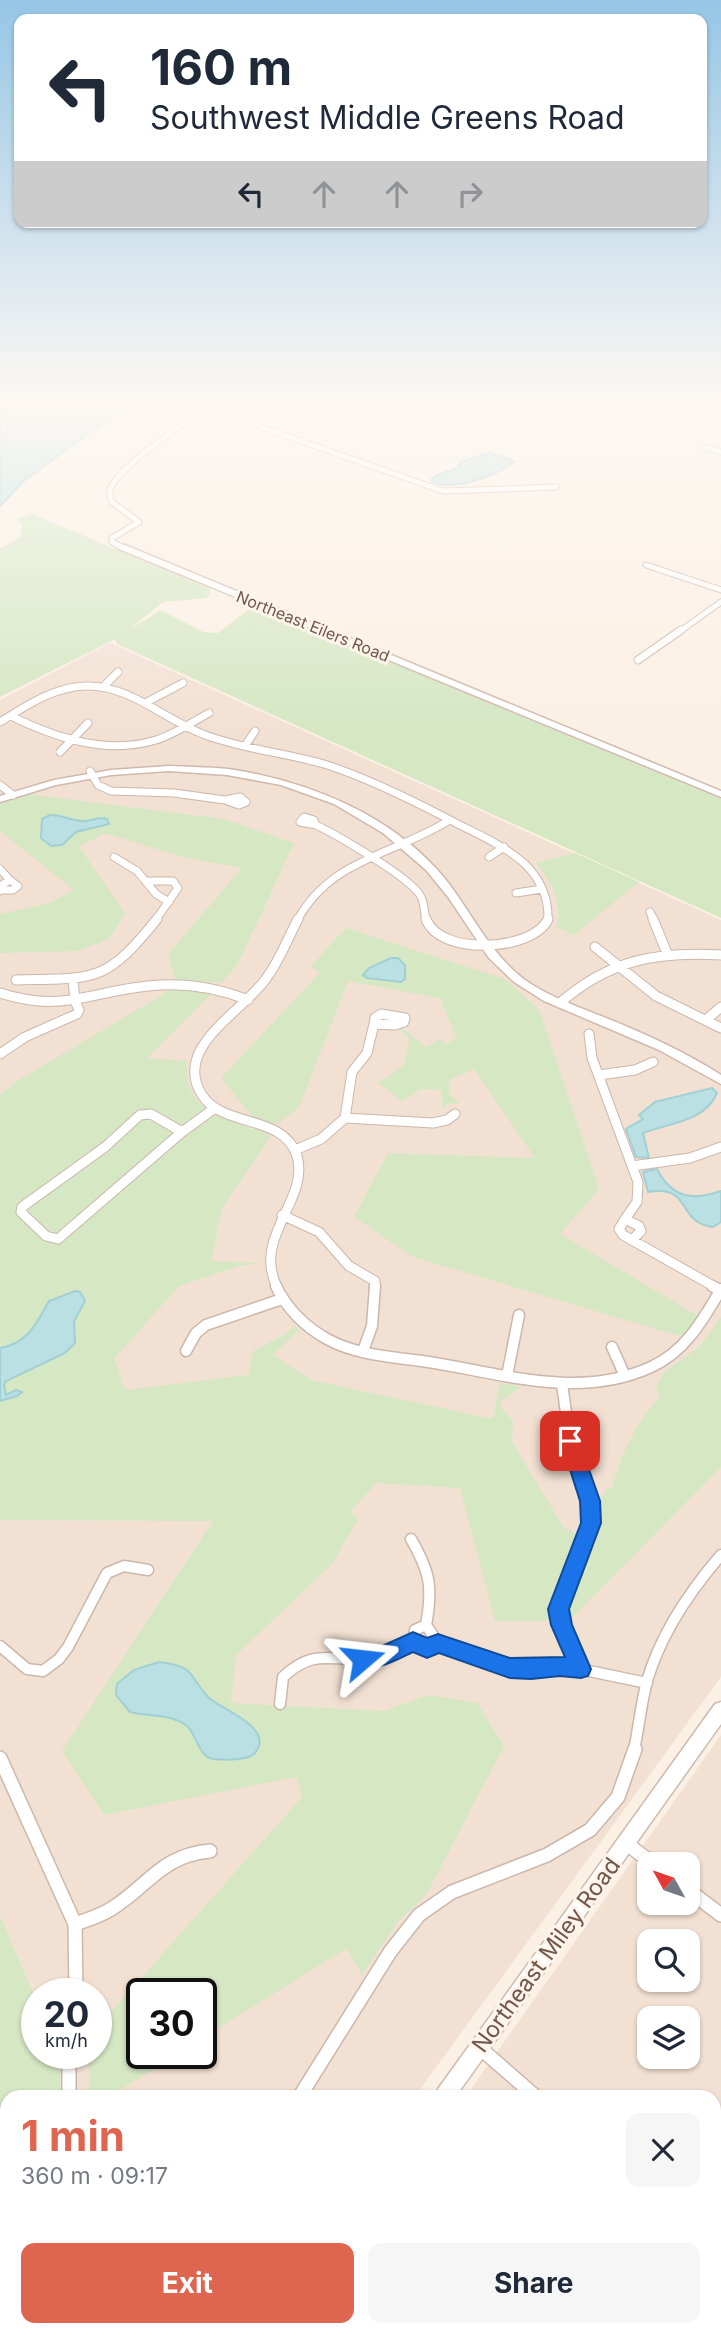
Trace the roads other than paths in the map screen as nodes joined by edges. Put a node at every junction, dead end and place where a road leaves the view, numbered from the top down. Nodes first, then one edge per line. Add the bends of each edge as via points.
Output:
1 (126, 511) edge
2 (122, 547) joint
3 (646, 565) dead end
4 (721, 590) edge
5 (721, 602) edge
6 (638, 660) dead end
7 (118, 672) dead end
8 (183, 683) dead end
9 (103, 687) junction
10 (145, 703) junction
11 (209, 713) dead end
12 (11, 716) junction
13 (0, 722) edge
14 (88, 723) dead end
15 (185, 726) junction
16 (256, 730) dead end
17 (72, 740) junction
18 (245, 746) junction
19 (60, 752) dead end
20 (91, 773) junction
21 (4, 793) edge
22 (721, 794) edge
23 (225, 800) dead end
24 (448, 821) junction
25 (316, 825) dead end
26 (405, 841) junction
27 (504, 847) junction
28 (371, 856) junction
29 (114, 857) dead end
30 (489, 857) dead end
31 (0, 869) edge
32 (148, 881) junction
33 (542, 889) junction
34 (1, 890) edge
35 (516, 893) dead end
36 (169, 902) junction
37 (650, 912) dead end
38 (489, 944) junction
39 (595, 947) dead end
40 (667, 953) junction
41 (721, 955) edge
42 (616, 965) junction
43 (16, 979) dead end
44 (74, 980) junction
45 (0, 993) edge
46 (248, 1000) junction
47 (75, 1001) junction
48 (562, 1001) junction
49 (721, 1007) edge
50 (706, 1020) junction
51 (374, 1024) dead end
52 (721, 1028) edge
53 (589, 1034) dead end
54 (4, 1047) edge
55 (0, 1054) edge
56 (653, 1062) dead end
57 (721, 1073) edge
58 (599, 1075) junction
59 (721, 1080) edge
60 (215, 1108) junction
61 (455, 1114) dead end
62 (345, 1118) junction
63 (182, 1132) junction
64 (721, 1147) edge
65 (295, 1150) junction
66 (632, 1166) junction
67 (282, 1215) junction
68 (625, 1219) junction
69 (633, 1239) junction
70 (721, 1290) edge
71 (282, 1299) junction
72 (519, 1315) dead end
73 (612, 1347) dead end
74 (186, 1352) dead end
75 (363, 1352) junction
76 (507, 1376) junction
77 (625, 1376) junction
78 (562, 1384) junction
79 (411, 1539) dead end
80 (721, 1555) edge
81 (148, 1570) dead end
82 (426, 1625) junction
83 (413, 1642) junction
84 (438, 1643) junction
85 (0, 1646) edge
86 (581, 1669) junction
87 (647, 1683) junction
88 (280, 1704) dead end
89 (721, 1710) edge
90 (0, 1758) edge
91 (626, 1843) junction
92 (210, 1851) dead end
93 (638, 1852) edge
94 (700, 1899) edge
95 (721, 1915) edge
96 (75, 1924) junction
97 (76, 1978) edge
98 (480, 2048) junction
99 (69, 2069) edge
100 (69, 2090) edge
101 (304, 2090) edge
102 (449, 2090) edge
103 (528, 2090) edge

1 - 2 street, Northeast Eilers Road via 139,523 112,538
2 - 22 street, Northeast Eilers Road
3 - 4 street
5 - 6 street
7 - 9 street
8 - 10 street
9 - 10 street
9 - 12 street via 60,691
10 - 15 street
11 - 15 street
12 - 13 street
12 - 17 street
14 - 17 street
15 - 17 street via 142,743
15 - 18 street
16 - 18 street
17 - 19 street
18 - 24 street via 339,769
20 - 21 street
20 - 23 street via 101,788 111,791
20 - 26 street via 195,769 264,779 342,805
24 - 26 street
24 - 27 street
25 - 28 street
26 - 28 street
26 - 38 street
27 - 30 street
27 - 33 street via 526,863
28 - 38 street via 416,890 432,931 463,945
28 - 46 street via 342,871 311,897 273,968
29 - 32 street
31 - 34 street via 17,888
32 - 36 street via 156,894
32 - 36 street via 177,884
33 - 35 street
33 - 38 street via 549,908 544,928 528,937
36 - 44 street via 127,958 102,973
37 - 40 street
38 - 48 street via 494,959 513,976
39 - 42 street
40 - 41 street
40 - 42 street
42 - 48 street via 580,984
42 - 50 street via 656,996
43 - 44 street
44 - 47 street
45 - 47 street via 33,1002
46 - 47 street via 224,990 182,984 136,987
46 - 60 street via 207,1041 195,1060 197,1087
47 - 54 street via 79,1010 73,1017
48 - 57 street via 671,1045
48 - 59 street via 662,1046
49 - 50 street
50 - 52 street
51 - 62 street via 367,1052 352,1072
53 - 58 street
54 - 55 street
56 - 58 street via 635,1070
58 - 66 street
60 - 63 street
60 - 65 street via 271,1129
61 - 62 street via 433,1123
62 - 65 street via 321,1139
63 - 63 street via 58,1239 46,1236 21,1212 140,1115 151,1114
64 - 66 street via 690,1158
65 - 67 street via 299,1173
66 - 68 street via 638,1197
67 - 71 street via 270,1254
67 - 75 street via 319,1232 349,1266 375,1281 372,1329
68 - 69 street via 619,1229
68 - 69 street via 641,1231
69 - 70 street
70 - 77 street via 687,1342 658,1363
71 - 74 street via 206,1325
71 - 75 street via 318,1333
72 - 76 street
73 - 77 street
75 - 76 street
76 - 78 street
77 - 78 street
78 - 86 street via 570,1441 591,1508 588,1536 558,1609
79 - 82 street via 432,1583
80 - 87 street via 689,1594
81 - 85 street via 118,1567 104,1576 72,1641 52,1668 36,1671 18,1663
82 - 83 street via 415,1630
82 - 84 street
83 - 84 street via 427,1648
83 - 88 street via 373,1658 314,1658 298,1663 283,1677
84 - 86 street via 510,1668
86 - 87 street
87 - 101 street via 632,1765 605,1816 572,1842 449,1894 417,1916
89 - 91 street, Northeast Miley Road
90 - 96 street
91 - 93 street
91 - 98 street, Northeast Miley Road
92 - 96 street via 198,1851 161,1866 117,1906
94 - 95 street
96 - 97 street
98 - 102 street, Northeast Miley Road
98 - 103 street
99 - 100 street

